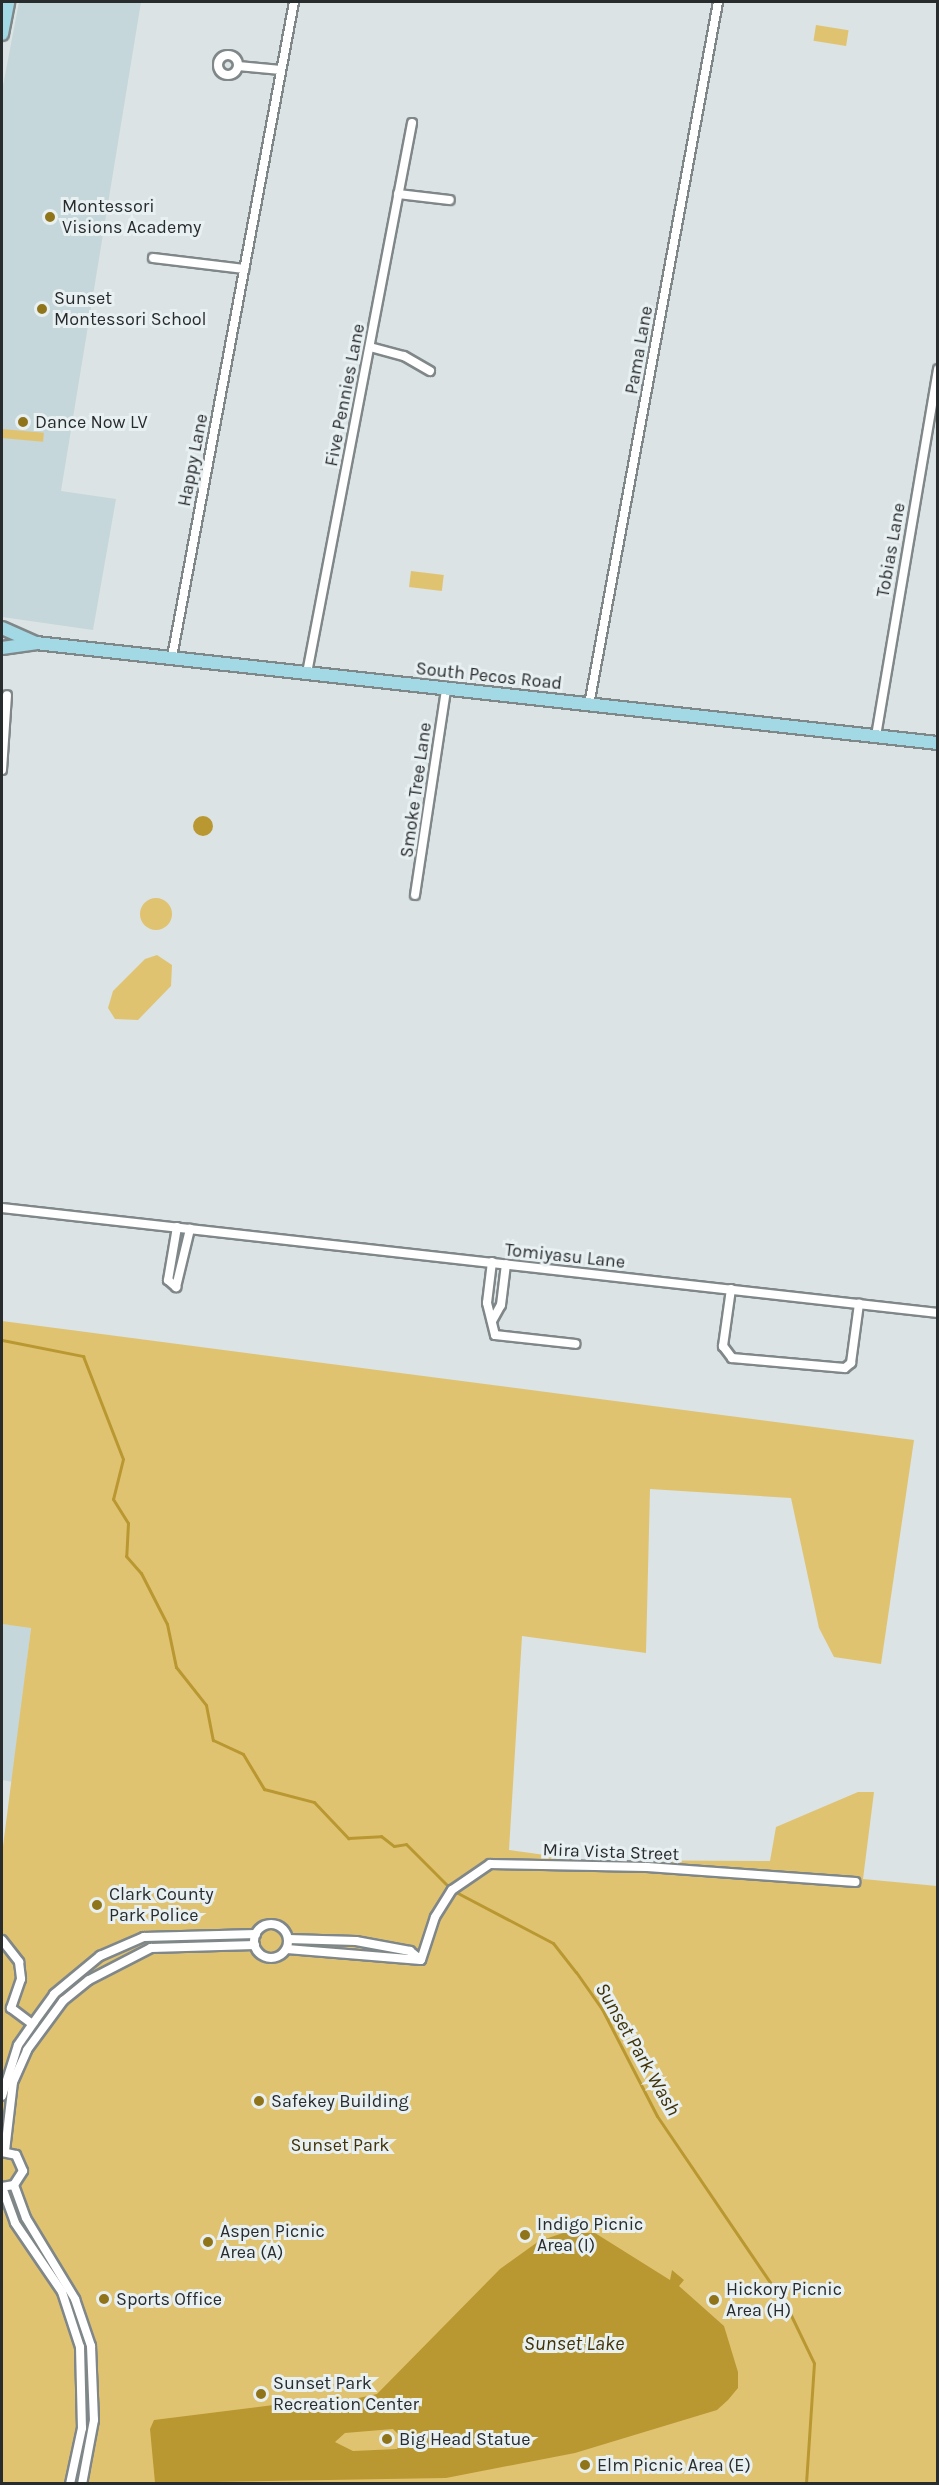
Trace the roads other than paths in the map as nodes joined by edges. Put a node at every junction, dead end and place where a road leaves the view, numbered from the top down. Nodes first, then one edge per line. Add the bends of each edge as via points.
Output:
1 (8, 2) edge
2 (294, 2) edge
3 (718, 2) edge
4 (2, 34) edge
5 (238, 66) dead end
6 (281, 70) junction
7 (412, 123) dead end
8 (398, 194) junction
9 (450, 200) dead end
10 (153, 258) dead end
11 (244, 269) junction
12 (370, 347) junction
13 (938, 369) edge
14 (430, 371) dead end
15 (2, 628) edge
16 (36, 643) junction
17 (2, 648) edge
18 (172, 657) junction
19 (307, 673) junction
20 (446, 689) junction
21 (7, 695) dead end
22 (589, 705) junction
23 (876, 736) junction
24 (938, 743) edge
25 (2, 770) edge
26 (415, 895) dead end
27 (2, 1208) edge
28 (177, 1227) junction
29 (189, 1229) junction
30 (492, 1262) junction
31 (506, 1264) junction
32 (731, 1289) junction
33 (859, 1304) junction
34 (937, 1310) edge
35 (492, 1321) junction
36 (576, 1344) dead end
37 (855, 1882) dead end
38 (256, 1934) junction
39 (288, 1939) junction
40 (2, 1940) edge
41 (255, 1945) junction
42 (287, 1949) junction
43 (421, 1960) junction
44 (32, 2024) junction
45 (2, 2096) edge
46 (3, 2151) edge
47 (14, 2185) junction
48 (2, 2187) edge
49 (70, 2484) edge
50 (82, 2484) edge

1 - 4 main road
2 - 6 street, Happy Lane
3 - 22 street, Pama Lane
5 - 6 street
6 - 11 street, Happy Lane
7 - 8 street, Five Pennies Lane
8 - 9 street
8 - 12 street, Five Pennies Lane
10 - 11 street
11 - 18 street, Happy Lane
12 - 14 street via 404,356
12 - 19 street, Five Pennies Lane
13 - 23 street, Tobias Lane
15 - 16 main road, South Pecos Road
16 - 17 main road, South Pecos Road
16 - 18 main road, South Pecos Road
18 - 19 main road, South Pecos Road
19 - 20 main road, South Pecos Road
20 - 22 main road, South Pecos Road
20 - 26 street, Smoke Tree Lane
21 - 25 street
22 - 23 main road, South Pecos Road
23 - 24 main road, South Pecos Road
27 - 28 street, Tomiyasu Lane
28 - 29 street, Tomiyasu Lane
28 - 29 street via 168,1280 176,1287
29 - 30 street, Tomiyasu Lane
30 - 31 street, Tomiyasu Lane
30 - 35 street via 487,1303
31 - 32 street, Tomiyasu Lane
31 - 35 street via 501,1305
32 - 33 street, Tomiyasu Lane
32 - 33 street via 725,1354 765,1362 845,1368 851,1363
33 - 34 street, Tomiyasu Lane
35 - 36 street via 495,1335
37 - 43 street, Mira Vista Street via 646,1867 490,1864 452,1890 435,1917
38 - 39 street via 271,1924
38 - 41 street
38 - 44 street via 168,1934 124,1944 79,1970
39 - 42 street
39 - 43 street via 356,1941 410,1951
40 - 44 street via 19,1962 21,1979 11,2008
41 - 42 street via 270,1958
41 - 46 street via 188,1943 128,1956 80,1987 39,2031 13,2082
42 - 43 street
44 - 45 street via 18,2045
46 - 47 street via 23,2165
47 - 48 street
47 - 50 street via 26,2218 75,2299 91,2346 94,2420
48 - 49 street via 15,2223 62,2292 80,2347 82,2428

